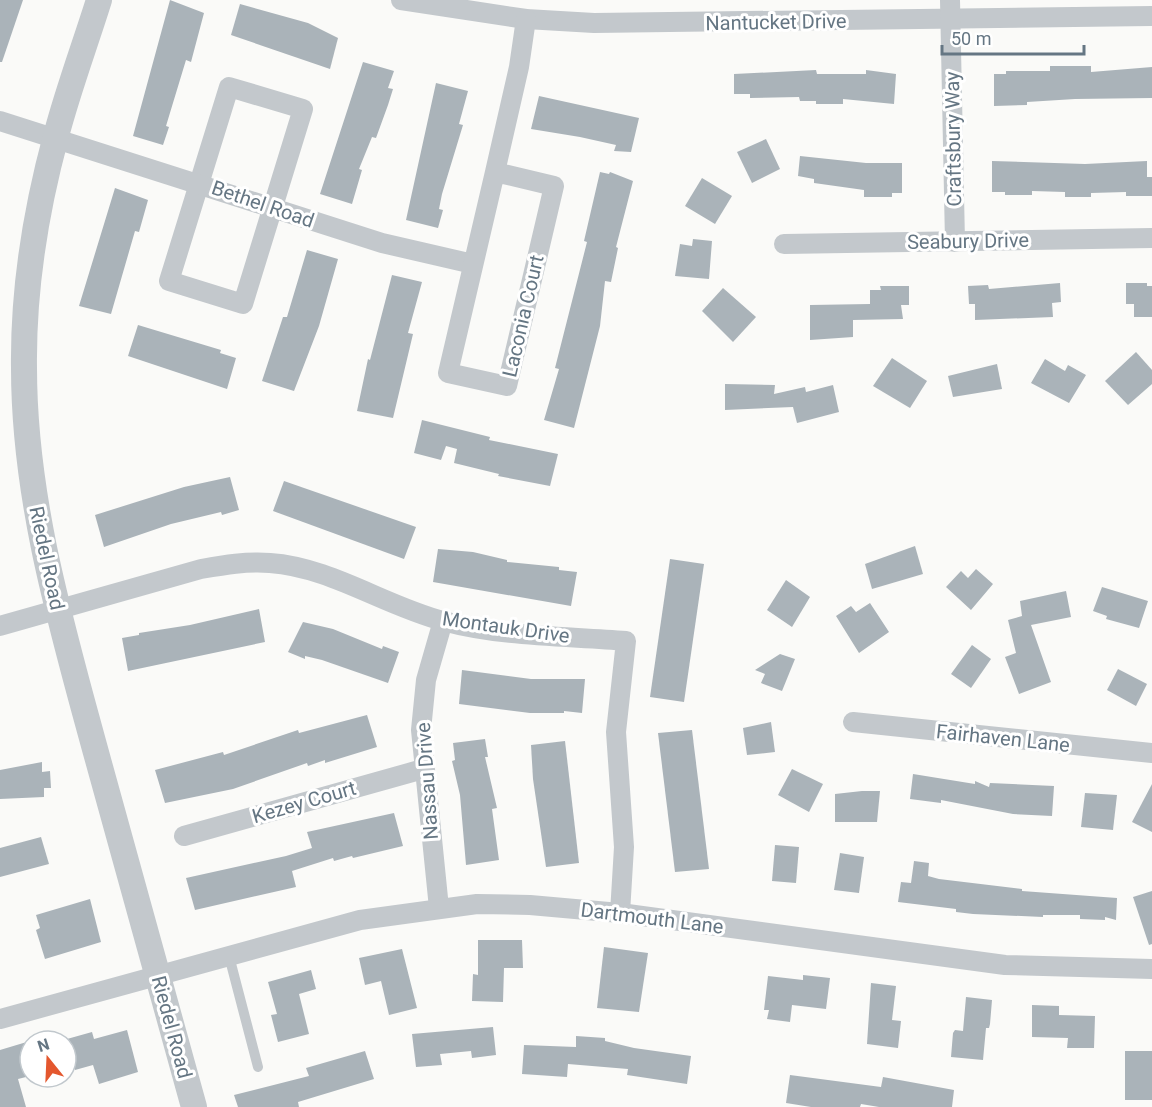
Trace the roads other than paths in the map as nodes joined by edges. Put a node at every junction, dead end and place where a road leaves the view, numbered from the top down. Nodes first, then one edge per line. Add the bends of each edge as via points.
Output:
1 (99, 0) edge
2 (401, 0) edge
3 (950, 0) edge
4 (1152, 16) edge
5 (526, 19) junction
6 (950, 20) junction
7 (0, 121) edge
8 (55, 137) junction
9 (495, 172) junction
10 (200, 183) junction
11 (273, 207) junction
12 (1152, 238) edge
13 (955, 242) junction
14 (784, 244) dead end
15 (473, 264) junction
16 (57, 610) junction
17 (442, 621) junction
18 (0, 626) edge
19 (853, 722) dead end
20 (1152, 753) edge
21 (423, 769) junction
22 (184, 836) dead end
23 (439, 908) junction
24 (620, 913) junction
25 (229, 956) junction
26 (1152, 969) edge
27 (157, 975) junction
28 (0, 1019) edge
29 (258, 1067) dead end
30 (194, 1107) edge

1 - 8 street, Riedel Road
2 - 5 street, Nantucket Drive
3 - 6 street, Craftsbury Way
4 - 6 street, Nantucket Drive
5 - 6 street, Nantucket Drive via 628,23
5 - 9 street, Laconia Court
6 - 13 street, Craftsbury Way
7 - 8 street, Bethel Road
8 - 10 street, Bethel Road
8 - 16 street, Riedel Road via 37,226 23,366 31,476
9 - 15 street, Laconia Court
9 - 15 street, Laconia Court via 554,186 507,386 448,373
10 - 11 street, Bethel Road
10 - 11 street via 229,87 303,110
10 - 11 street via 169,281 243,304
11 - 15 street, Bethel Road via 382,243
12 - 13 street, Seabury Drive
13 - 14 street, Seabury Drive
16 - 17 street, Montauk Drive via 201,569 270,563 324,577
16 - 18 street, Montauk Drive
16 - 27 street, Riedel Road
17 - 21 street, Nassau Drive via 422,705
17 - 24 street, Montauk Drive via 501,631 626,641 616,732 624,847
19 - 20 street, Fairhaven Lane
21 - 22 street, Kezey Court
21 - 23 street, Nassau Drive
23 - 24 street, Dartmouth Lane via 530,905
23 - 25 street, Dartmouth Lane via 360,920
24 - 26 street, Dartmouth Lane via 936,957 1065,968
25 - 27 street, Dartmouth Lane
25 - 29 lane
27 - 28 street, Dartmouth Lane
27 - 30 street, Riedel Road

